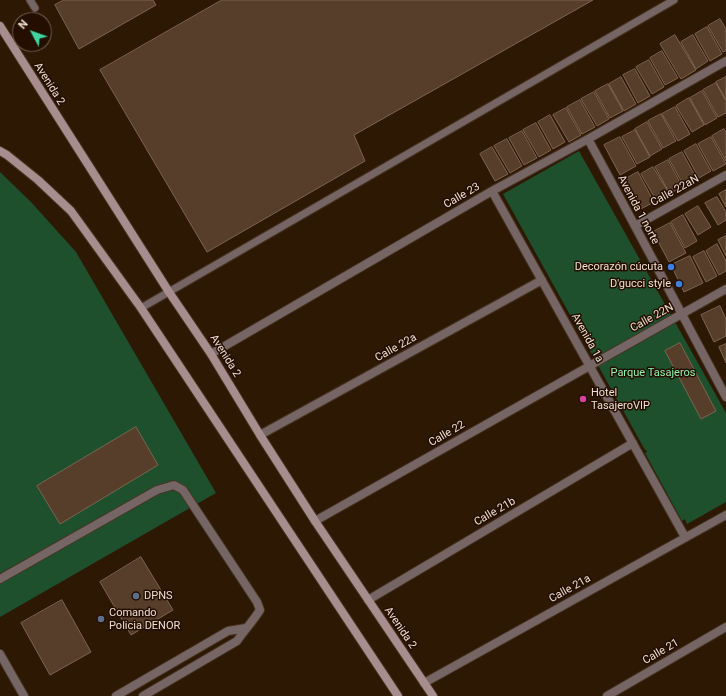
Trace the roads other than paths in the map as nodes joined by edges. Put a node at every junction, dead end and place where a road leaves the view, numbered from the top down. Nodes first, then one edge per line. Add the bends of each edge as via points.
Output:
1 (30, 0) edge
2 (674, 0) edge
3 (35, 8) dead end
4 (0, 26) edge
5 (726, 61) edge
6 (588, 140) junction
7 (0, 151) edge
8 (726, 175) edge
9 (492, 191) junction
10 (635, 226) junction
11 (542, 280) junction
12 (726, 289) edge
13 (169, 292) junction
14 (141, 308) junction
15 (681, 314) junction
16 (211, 354) junction
17 (589, 365) junction
18 (726, 397) edge
19 (260, 436) junction
20 (633, 443) junction
21 (726, 515) edge
22 (315, 521) junction
23 (685, 537) junction
24 (0, 579) edge
25 (368, 600) junction
26 (726, 626) edge
27 (246, 628) junction
28 (0, 654) edge
29 (424, 683) junction
30 (24, 696) edge
31 (116, 696) edge
32 (144, 696) edge
33 (398, 696) edge
34 (432, 696) edge
35 (607, 696) edge

1 - 3 lane
2 - 13 lane
4 - 13 street, Avenida 2
5 - 6 street, Calle 23
6 - 9 street, Calle 23
6 - 10 street, Avenida 1 norte
7 - 14 street via 38,180 71,211
8 - 10 street, Calle 22aN
9 - 11 street, Avenida 1a
9 - 16 street, Calle 23
10 - 15 street, Avenida 1 norte
11 - 17 street, Avenida 1a
11 - 19 street, Calle 22a
12 - 15 street, Calle 22N
13 - 14 lane
13 - 16 street, Avenida 2
14 - 33 street
15 - 17 street, Calle 22N
15 - 18 street, Avenida 1 norte
16 - 19 street, Avenida 2
17 - 20 street, Avenida 1a
17 - 22 street, Calle 22
19 - 22 street, Avenida 2
20 - 23 street, Avenida 1a
20 - 25 street, Calle 21b
21 - 23 street, Calle 21a
22 - 25 street, Avenida 2
23 - 29 street, Calle 21a
24 - 27 street via 157,490 174,485 183,490 257,602 260,610
25 - 29 street, Avenida 2
26 - 35 street, Calle 21
27 - 31 street via 228,631
27 - 32 street via 237,641
28 - 30 street
29 - 34 street, Avenida 2

